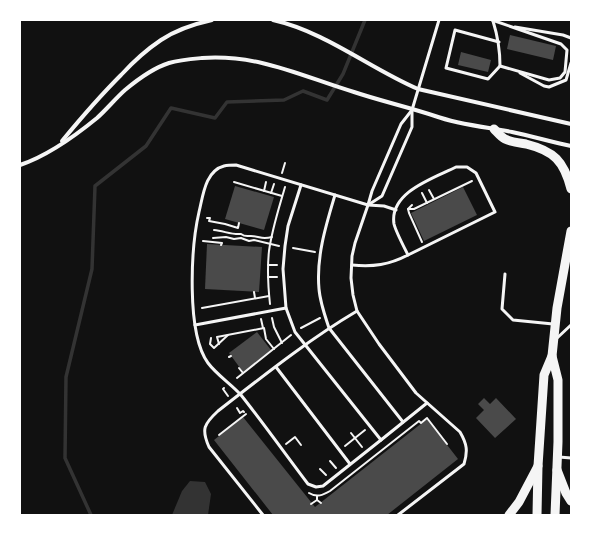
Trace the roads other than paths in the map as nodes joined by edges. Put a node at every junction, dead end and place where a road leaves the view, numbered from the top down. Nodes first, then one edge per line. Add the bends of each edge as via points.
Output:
1 (212, 20) edge
2 (273, 20) edge
3 (439, 20) edge
4 (493, 21) edge
5 (506, 25) junction
6 (571, 38) edge
7 (499, 42) junction
8 (571, 64) edge
9 (500, 66) junction
10 (515, 70) junction
11 (418, 89) junction
12 (412, 110) junction
13 (571, 124) edge
14 (494, 129) junction
15 (571, 146) edge
16 (57, 147) junction
17 (20, 165) edge
18 (301, 185) junction
19 (571, 189) edge
20 (335, 195) junction
21 (368, 205) junction
22 (396, 210) junction
23 (571, 231) edge
24 (408, 255) junction
25 (352, 265) junction
26 (505, 274) dead end
27 (286, 308) junction
28 (357, 311) junction
29 (555, 324) junction
30 (195, 325) junction
31 (571, 325) edge
32 (329, 328) junction
33 (554, 342) junction
34 (305, 345) junction
35 (552, 356) junction
36 (276, 367) junction
37 (240, 394) junction
38 (426, 404) junction
39 (403, 422) junction
40 (381, 440) junction
41 (558, 457) junction
42 (571, 458) edge
43 (350, 464) junction
44 (538, 466) junction
45 (557, 470) junction
46 (571, 501) edge
47 (263, 515) edge
48 (398, 515) edge
49 (509, 515) edge
50 (537, 515) edge
51 (555, 515) edge

1 - 16 street via 180,30 149,48 95,102
2 - 11 street via 334,44
3 - 11 lane
4 - 5 lane
4 - 7 lane
5 - 6 lane
5 - 10 lane via 561,44 568,50 565,72 560,78 550,80
7 - 9 lane
7 - 9 lane via 455,30 446,68 488,79
8 - 10 lane via 566,80 549,86
9 - 10 lane
11 - 12 lane
11 - 13 street
12 - 14 street via 453,122
12 - 16 street via 277,66 231,57 188,59 168,64 150,73 125,90 97,118
12 - 21 lane via 401,124
12 - 21 lane via 412,127 382,196
14 - 15 street
14 - 19 main road via 504,139 538,147 551,153 560,161
16 - 17 street
18 - 20 lane
18 - 27 lane via 288,226 285,246 283,277
18 - 30 lane via 236,165 223,166 214,171 206,184 193,254
20 - 21 lane
20 - 32 lane via 325,226 319,290
21 - 22 lane
21 - 25 lane via 355,243
22 - 24 lane via 394,224
22 - 24 lane via 404,195 416,186 456,167 467,167 476,173 495,212
23 - 29 main road
24 - 25 lane via 393,263
25 - 28 lane via 353,295
26 - 29 lane via 502,309 513,320
27 - 30 lane
27 - 34 lane via 295,332
28 - 32 lane
28 - 38 lane via 378,344
29 - 33 main road
30 - 37 lane via 208,363
31 - 33 lane
32 - 34 lane
32 - 39 lane
33 - 35 main road
34 - 36 lane
34 - 40 lane
35 - 41 main road via 558,380
35 - 44 main road via 544,376
36 - 37 lane
36 - 43 lane
37 - 43 lane via 308,484 323,486
37 - 47 lane via 206,422 204,436 209,447
38 - 39 lane
38 - 48 lane via 460,432 465,440 467,453 464,464
39 - 40 lane
40 - 43 lane
41 - 42 lane
41 - 45 main road
44 - 49 main road
44 - 50 main road
45 - 46 main road
45 - 51 main road

